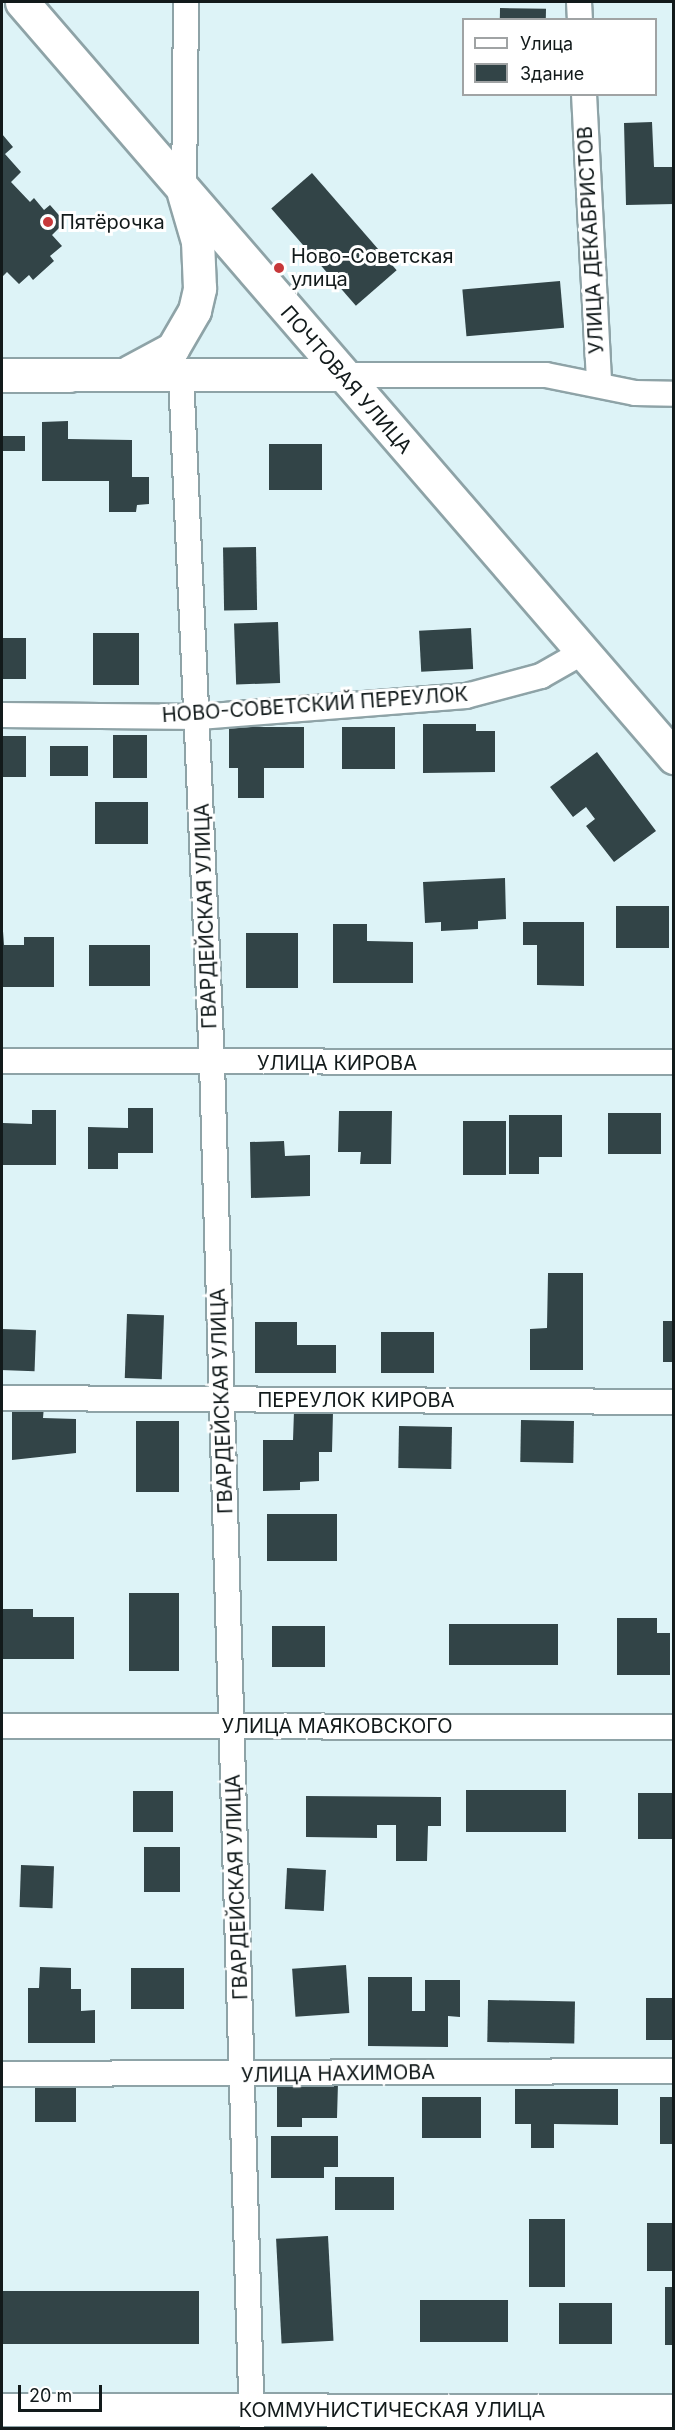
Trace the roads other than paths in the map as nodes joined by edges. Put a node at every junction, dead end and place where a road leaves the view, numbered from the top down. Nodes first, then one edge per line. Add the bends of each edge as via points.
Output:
1 (22, 2) edge
2 (186, 2) edge
3 (579, 2) edge
4 (580, 18) edge
5 (584, 96) edge
6 (184, 194) junction
7 (2, 375) edge
8 (69, 375) joint
9 (121, 375) junction
10 (181, 375) junction
11 (342, 375) junction
12 (599, 385) junction
13 (674, 394) edge
14 (583, 652) junction
15 (2, 715) edge
16 (199, 717) junction
17 (674, 757) edge
18 (2, 1061) edge
19 (674, 1062) edge
20 (212, 1063) junction
21 (2, 1398) edge
22 (222, 1399) junction
23 (674, 1402) edge
24 (232, 1725) junction
25 (2, 1726) edge
26 (674, 1727) edge
27 (674, 2071) edge
28 (2, 2074) edge
29 (242, 2075) junction
30 (2, 2410) edge
31 (674, 2411) edge
32 (252, 2419) edge

1 - 6 main road, ПОЧТОВАЯ УЛИЦА
2 - 6 street
3 - 4 street
5 - 12 street, УЛИЦА ДЕКАБРИСТОВ
6 - 9 street via 198,242 200,289 195,311 173,348 150,364
6 - 11 main road, ПОЧТОВАЯ УЛИЦА
7 - 8 main road
8 - 9 street
9 - 10 street
10 - 11 street
10 - 16 street, ГВАРДЕЙСКАЯ УЛИЦА
11 - 12 street via 524,374
11 - 14 main road, ПОЧТОВАЯ УЛИЦА
12 - 13 street via 635,393
14 - 16 street, НОВО-СОВЕТСКИЙ ПЕРЕУЛОК via 541,676 466,696
14 - 17 main road, ПОЧТОВАЯ УЛИЦА
15 - 16 street, НОВО-СОВЕТСКИЙ ПЕРЕУЛОК
16 - 20 street, ГВАРДЕЙСКАЯ УЛИЦА
18 - 20 street, УЛИЦА КИРОВА
19 - 20 street, УЛИЦА КИРОВА
20 - 22 street, ГВАРДЕЙСКАЯ УЛИЦА
21 - 22 street, ПЕРЕУЛОК КИРОВА
22 - 23 street, ПЕРЕУЛОК КИРОВА
22 - 24 street, ГВАРДЕЙСКАЯ УЛИЦА
24 - 25 street, УЛИЦА МАЯКОВСКОГО
24 - 26 street, УЛИЦА МАЯКОВСКОГО
24 - 29 street, ГВАРДЕЙСКАЯ УЛИЦА
27 - 29 street, УЛИЦА НАХИМОВА
28 - 29 street, УЛИЦА НАХИМОВА
29 - 32 street, ГВАРДЕЙСКАЯ УЛИЦА
30 - 32 street, КОММУНИСТИЧЕСКАЯ УЛИЦА
31 - 32 street, КОММУНИСТИЧЕСКАЯ УЛИЦА

